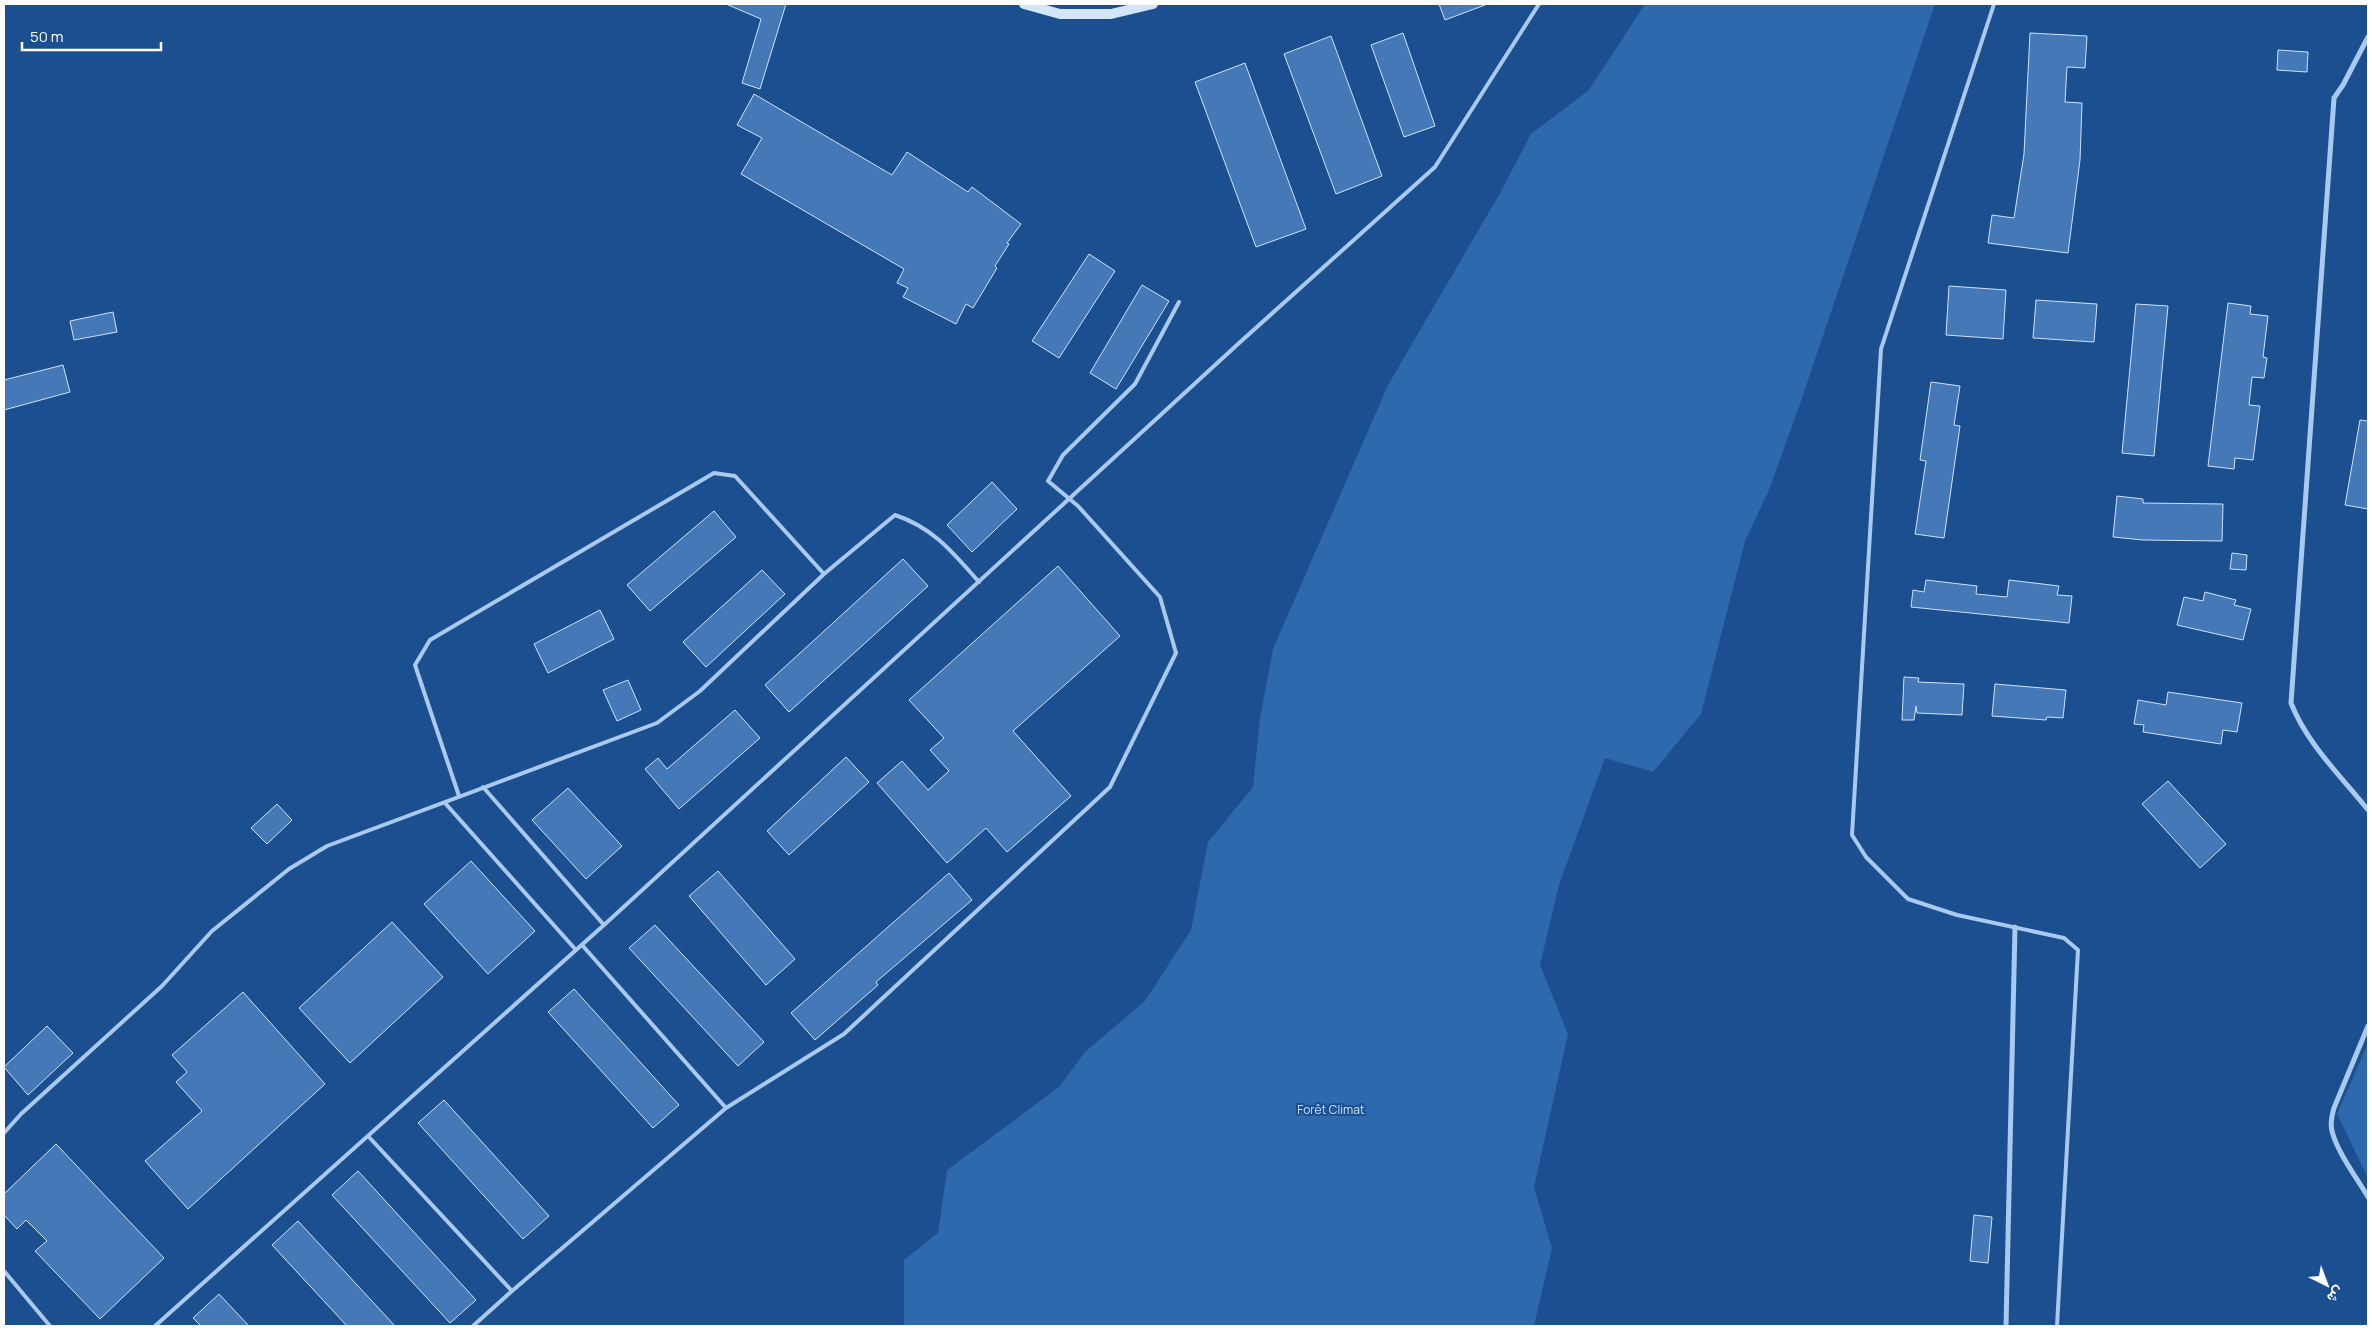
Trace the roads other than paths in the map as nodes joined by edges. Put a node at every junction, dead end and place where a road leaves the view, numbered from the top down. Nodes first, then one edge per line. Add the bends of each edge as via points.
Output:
1 (1024, 4) edge
2 (1153, 4) edge
3 (1539, 4) edge
4 (1994, 4) edge
5 (2368, 37) edge
6 (1179, 302) dead end
7 (1070, 499) junction
8 (824, 574) junction
9 (979, 582) junction
10 (482, 787) junction
11 (459, 796) junction
12 (444, 803) junction
13 (2368, 810) edge
14 (604, 925) junction
15 (2015, 927) junction
16 (582, 945) junction
17 (576, 950) junction
18 (2368, 1026) edge
19 (726, 1108) junction
20 (4, 1133) edge
21 (368, 1136) junction
22 (2368, 1197) edge
23 (4, 1271) edge
24 (512, 1290) junction
25 (50, 1326) edge
26 (155, 1326) edge
27 (473, 1326) edge
28 (2006, 1326) edge
29 (2057, 1326) edge

1 - 2 main road via 1060,14 1111,14
3 - 7 lane via 1435,167
4 - 15 lane via 1881,349 1852,835 1866,857 1908,899 1957,915
5 - 13 street via 2334,98 2291,703 2299,723
6 - 7 lane via 1135,384 1063,455 1048,481
7 - 9 lane
7 - 19 lane via 1160,597 1176,652 1110,787 844,1034
8 - 9 lane via 895,515 934,534
8 - 10 lane via 700,691 657,723
8 - 11 lane via 735,476 714,473 430,640 414,665
9 - 14 lane
10 - 11 lane
10 - 14 lane
11 - 12 lane
12 - 17 lane
12 - 20 lane via 327,846 289,869 212,931 162,986
14 - 16 lane
15 - 28 street
15 - 29 lane via 2064,938 2078,950
16 - 17 lane
16 - 19 lane
17 - 21 lane
18 - 22 street via 2332,1119 2332,1131
19 - 24 lane
21 - 24 lane
21 - 26 lane
23 - 25 lane
24 - 27 lane

